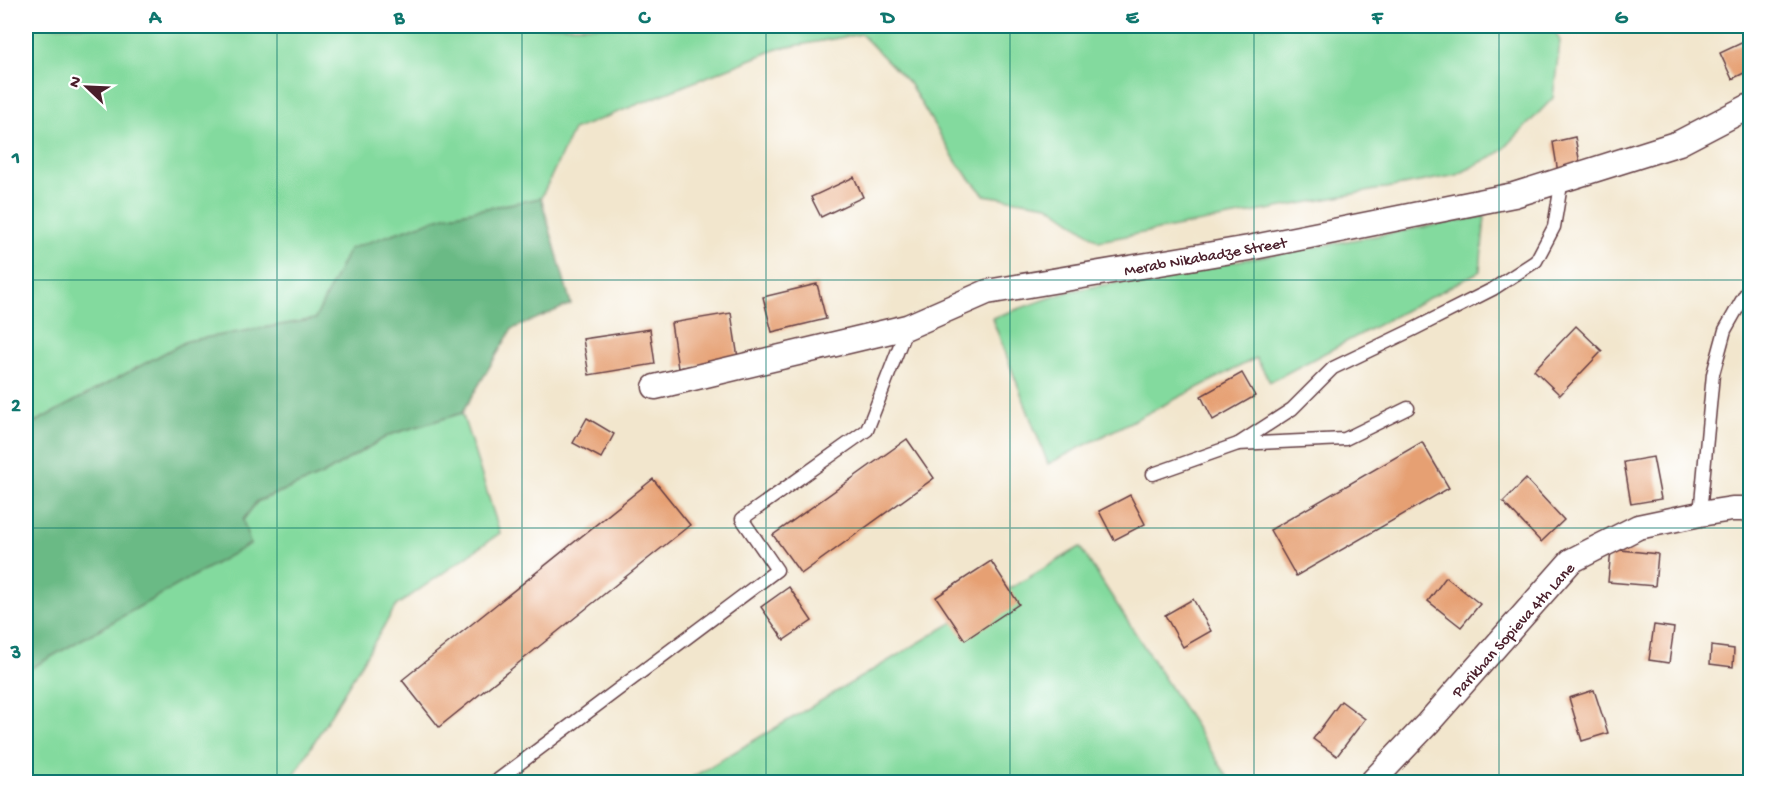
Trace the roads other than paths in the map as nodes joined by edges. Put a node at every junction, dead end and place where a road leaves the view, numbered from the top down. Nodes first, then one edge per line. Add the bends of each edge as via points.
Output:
1 (1750, 106) edge
2 (1562, 179) junction
3 (1750, 286) edge
4 (907, 327) junction
5 (655, 387) dead end
6 (1408, 408) dead end
7 (1238, 444) junction
8 (1153, 474) dead end
9 (1750, 509) edge
10 (1700, 514) junction
11 (495, 783) edge
12 (1372, 783) edge

1 - 2 street, Merab Nikabadze Street via 1679,143
2 - 4 street, Merab Nikabadze Street via 1514,195 1260,246 987,292
2 - 7 lane via 1554,226 1536,261 1493,289 1333,368 1292,409
3 - 10 lane via 1725,330 1713,374
4 - 5 street, Merab Nikabadze Street
4 - 11 lane via 867,430 742,519 777,570
6 - 7 lane via 1345,439
7 - 8 lane
9 - 10 street, Parikhan Sopieva 4th Lane
10 - 12 street, Parikhan Sopieva 4th Lane via 1638,527 1571,561

